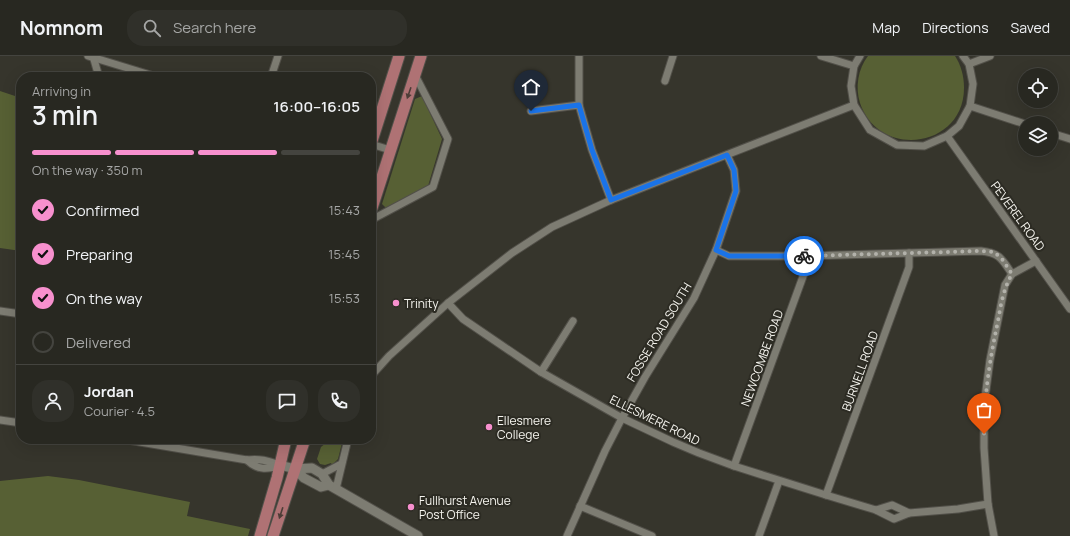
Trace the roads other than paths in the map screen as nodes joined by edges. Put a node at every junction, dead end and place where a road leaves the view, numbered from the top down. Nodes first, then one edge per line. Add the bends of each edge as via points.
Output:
1 (278, 56) edge
2 (399, 56) edge
3 (421, 56) edge
4 (579, 56) edge
5 (672, 56) edge
6 (821, 56) edge
7 (860, 56) edge
8 (963, 56) edge
9 (990, 56) edge
10 (91, 57) edge
11 (969, 64) junction
12 (854, 66) junction
13 (97, 72) edge
14 (140, 72) edge
15 (273, 72) edge
16 (415, 75) junction
17 (665, 81) dead end
18 (579, 105) junction
19 (854, 106) junction
20 (970, 106) junction
21 (531, 111) dead end
22 (1018, 122) edge
23 (376, 128) edge
24 (1058, 135) edge
25 (947, 136) junction
26 (1070, 139) edge
27 (376, 146) edge
28 (390, 150) junction
29 (727, 155) junction
30 (376, 195) edge
31 (611, 200) junction
32 (376, 217) edge
33 (716, 250) junction
34 (909, 253) junction
35 (804, 256) junction
36 (1036, 261) junction
37 (1012, 274) junction
38 (448, 303) junction
39 (1070, 309) edge
40 (0, 311) edge
41 (16, 313) edge
42 (573, 321) dead end
43 (376, 370) edge
44 (541, 372) junction
45 (622, 418) junction
46 (0, 420) edge
47 (16, 422) edge
48 (151, 444) edge
49 (170, 444) edge
50 (285, 444) edge
51 (303, 444) edge
52 (347, 444) edge
53 (169, 447) junction
54 (341, 464) junction
55 (280, 465) junction
56 (734, 466) junction
57 (295, 469) junction
58 (322, 474) junction
59 (780, 481) junction
60 (332, 487) junction
61 (826, 495) junction
62 (988, 504) junction
63 (580, 506) junction
64 (876, 510) junction
65 (909, 513) junction
66 (260, 536) edge
67 (273, 536) edge
68 (418, 536) edge
69 (567, 536) edge
70 (652, 536) edge
71 (760, 536) edge
72 (994, 536) edge

1 - 15 street
2 - 23 main road
3 - 16 main road
4 - 18 street
5 - 17 street
6 - 12 street
7 - 12 street
8 - 11 street
9 - 11 street
10 - 13 street
10 - 14 street
11 - 20 street via 973,84
12 - 19 street via 851,86
16 -> 28 main road
16 - 32 street via 448,139 433,187
18 - 21 street
18 - 31 street via 592,150
19 - 25 street via 870,130 897,145 924,146
19 - 29 street
20 - 22 street
20 - 25 street via 959,126
24 - 26 street
25 - 36 street, PEVEREL ROAD
27 - 28 street
28 - 30 main road
29 - 31 street
29 - 33 street, FOSSE ROAD SOUTH via 734,170 736,191
31 - 38 street via 552,227 512,253
33 - 35 street via 729,256
33 - 45 street, FOSSE ROAD SOUTH via 694,298
34 - 35 street
34 - 37 street via 994,252
34 - 61 street, BURNELL ROAD via 909,267
35 - 56 street, NEWCOMBE ROAD via 805,271
36 - 37 street
36 - 39 street, PEVEREL ROAD
37 - 62 street via 1005,285 996,326 984,405
38 - 43 street
38 - 44 street, ELLESMERE ROAD via 462,319
40 - 41 street
42 - 44 street
44 - 45 street, ELLESMERE ROAD
45 - 56 street, ELLESMERE ROAD via 699,454
45 - 63 street, FOSSE ROAD SOUTH
46 - 47 street
48 - 53 street
49 - 53 street
50 - 55 main road
51 - 57 main road
52 - 54 street
53 - 55 street via 247,460 267,460
54 - 58 street
54 - 60 street
55 - 57 street
55 - 66 main road
56 - 59 street, ELLESMERE ROAD
57 - 58 street via 312,468
57 - 60 street via 304,478 321,487
57 -> 67 main road
58 - 60 street
59 - 61 street, ELLESMERE ROAD
59 - 71 street
60 - 68 street
61 - 64 street, ELLESMERE ROAD
62 - 65 street, ELLESMERE ROAD
62 - 72 street
63 - 69 street, FOSSE ROAD SOUTH
63 - 70 street
64 - 65 street, ELLESMERE ROAD via 892,505
64 - 65 street, ELLESMERE ROAD via 894,519

